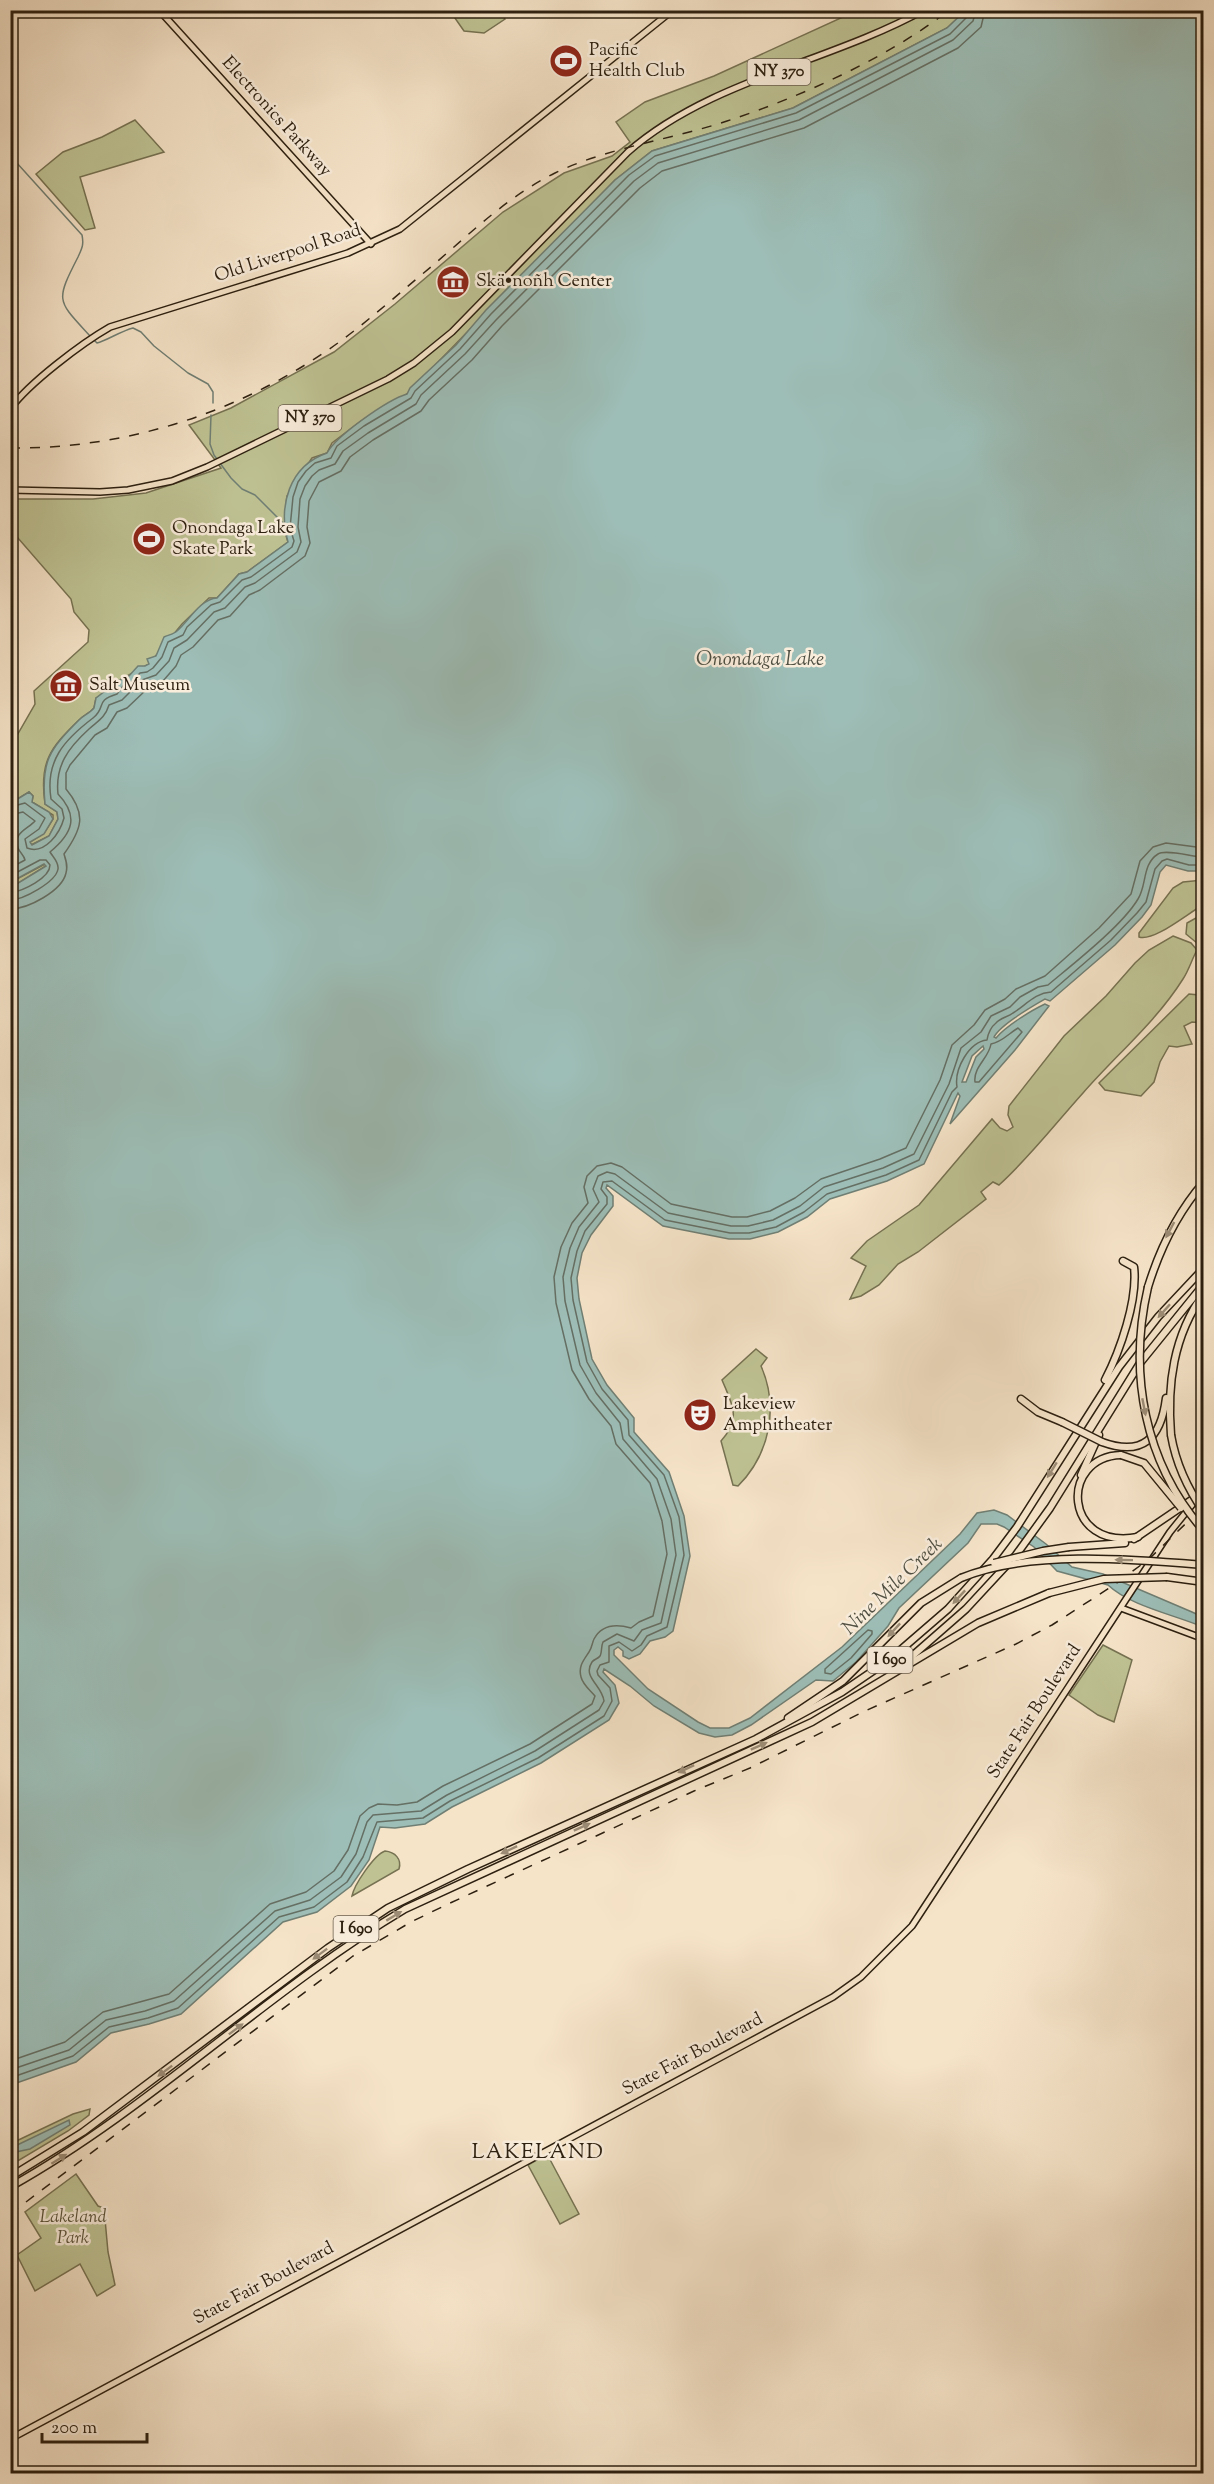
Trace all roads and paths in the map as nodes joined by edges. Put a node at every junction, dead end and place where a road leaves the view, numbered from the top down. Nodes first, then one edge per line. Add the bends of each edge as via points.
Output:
1 (159, 10) edge
2 (673, 10) edge
3 (924, 10) edge
4 (371, 244) junction
5 (10, 409) edge
6 (10, 489) edge
7 (1203, 1182) edge
8 (1123, 1262) dead end
9 (1203, 1268) edge
10 (1203, 1284) edge
11 (1203, 1293) edge
12 (1172, 1369) junction
13 (1119, 1395) junction
14 (1020, 1399) dead end
15 (1087, 1413) junction
16 (1078, 1488) junction
17 (1203, 1490) edge
18 (1196, 1497) junction
19 (1203, 1512) edge
20 (1174, 1513) junction
21 (1181, 1517) junction
22 (1203, 1531) edge
23 (1138, 1538) junction
24 (1203, 1565) edge
25 (961, 1578) junction
26 (1203, 1582) edge
27 (1121, 1608) junction
28 (1203, 1639) edge
29 (878, 1684) junction
30 (740, 1745) junction
31 (10, 2177) edge
32 (10, 2187) edge
33 (10, 2439) edge

1 - 4 main road, Electronics Parkway
2 - 4 main road, Old Liverpool Road via 431,206
3 - 6 main road, NY 370 via 692,108 668,122 628,152 453,332 388,379 172,481 100,492
4 - 5 main road, Old Liverpool Road via 131,319 91,338
7 -> 22 highway, bridge via 1165,1240 1148,1287 1139,1343 1143,1406 1152,1440 1167,1476
8 - 15 highway via 1132,1264 1135,1270 1124,1336
9 -> 15 highway, I 690 via 1147,1330
10 - 13 highway, I 690
11 - 12 highway via 1181,1336
12 - 14 highway, bridge via 1164,1415 1156,1433 1132,1447 1102,1442 1038,1412
12 - 19 highway, bridge via 1171,1435 1180,1470
13 - 16 highway via 1087,1459
13 - 29 highway, I 690 via 1026,1542 966,1610
15 -> 30 highway, I 690 via 1009,1536 948,1609 889,1660 819,1706
16 - 22 highway, bridge via 1084,1474 1106,1458 1121,1455 1139,1460
16 - 23 highway via 1079,1510 1095,1532 1113,1539
17 - 18 main road, State Fair Boulevard
18 - 20 highway
18 - 21 main road, State Fair Boulevard
20 - 21 highway
20 - 23 highway
21 - 27 main road, State Fair Boulevard
23 - 25 highway, bridge via 1016,1557
24 -> 25 highway, bridge via 1136,1560 1030,1561
25 -> 30 highway via 921,1603 866,1660 829,1691
26 - 29 highway, bridge via 1167,1577 1104,1579 1049,1593 978,1623
27 - 28 main road
27 - 33 main road, State Fair Boulevard via 912,1926 843,1990
32 -> 29 highway, I 690 via 105,2127 344,1947 394,1915 812,1722
30 -> 31 highway, I 690 via 388,1908 334,1943 83,2132

